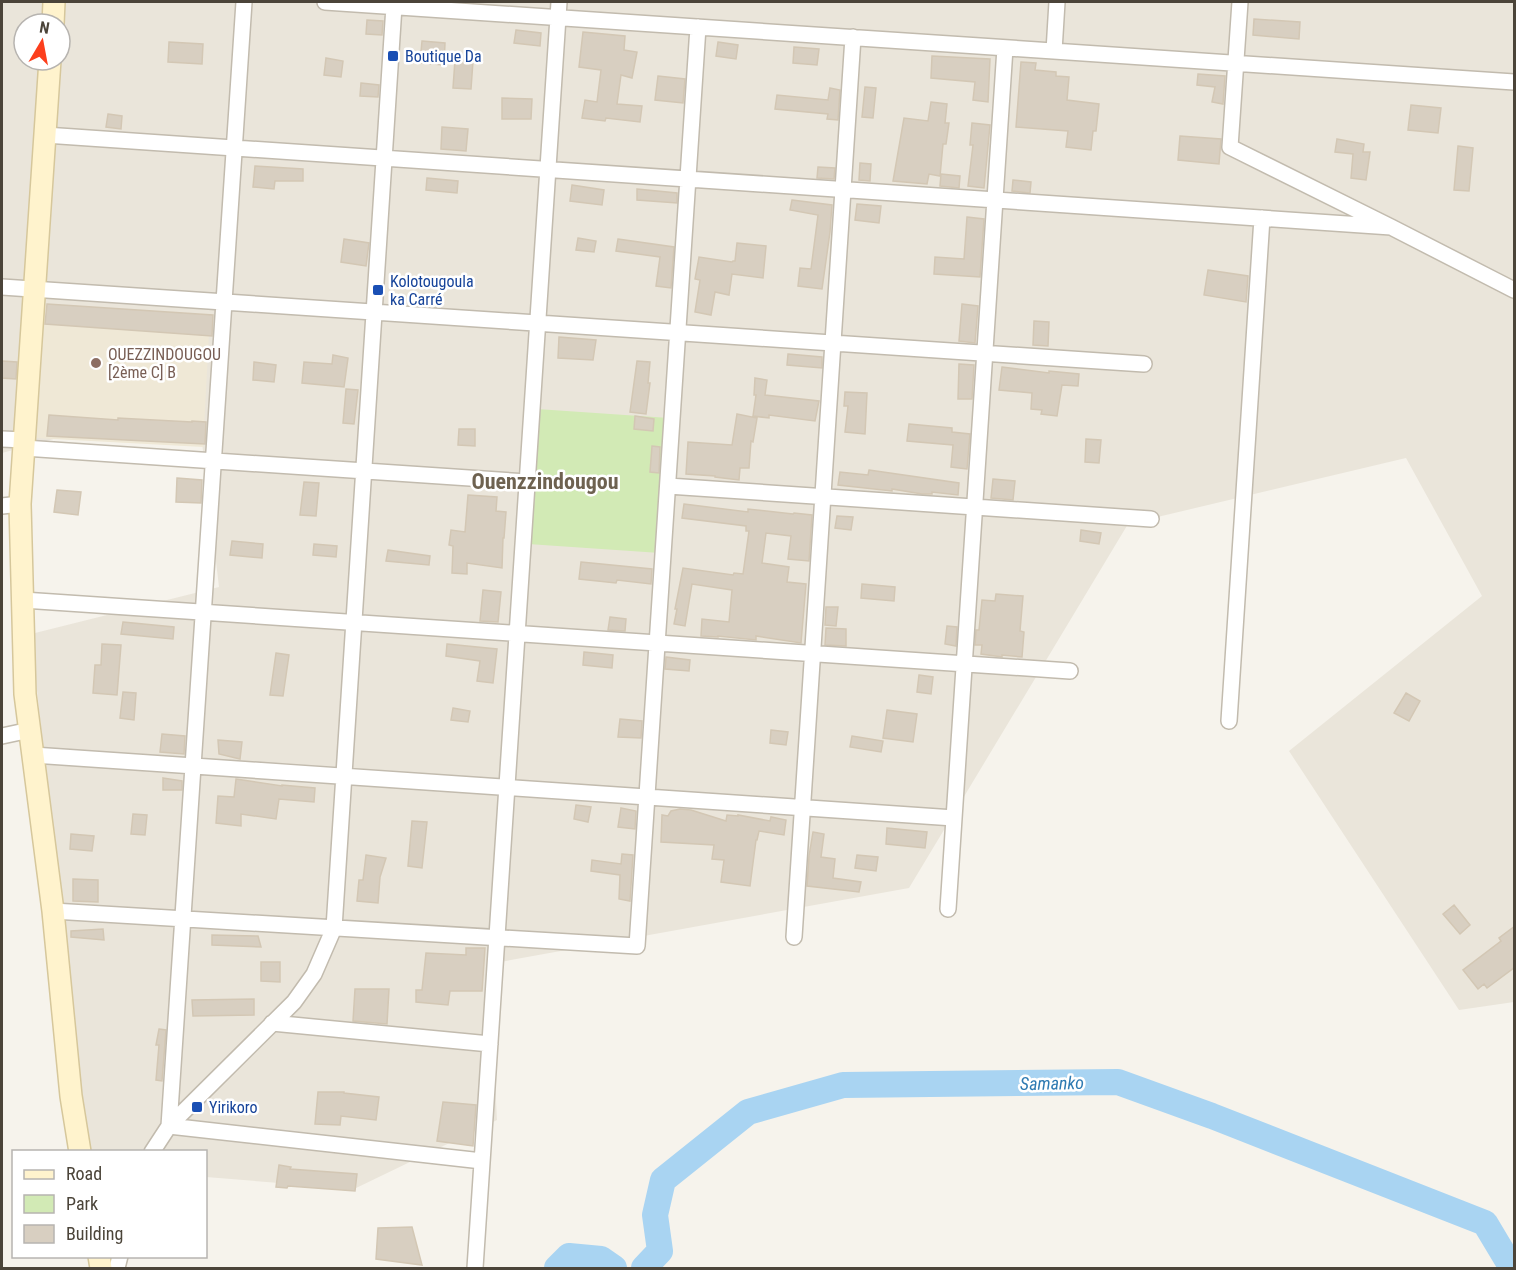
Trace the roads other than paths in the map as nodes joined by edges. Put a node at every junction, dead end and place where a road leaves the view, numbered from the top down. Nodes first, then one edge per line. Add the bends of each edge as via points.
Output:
1 (244, 2) edge
2 (325, 2) edge
3 (559, 2) edge
4 (1057, 2) edge
5 (1239, 2) edge
6 (394, 6) junction
7 (558, 17) junction
8 (698, 27) junction
9 (853, 37) junction
10 (1005, 48) junction
11 (1054, 51) junction
12 (1235, 63) junction
13 (49, 72) edge
14 (1515, 82) edge
15 (45, 135) junction
16 (234, 148) junction
17 (384, 159) junction
18 (548, 170) junction
19 (688, 179) junction
20 (843, 190) junction
21 (995, 200) junction
22 (1262, 218) junction
23 (1391, 227) junction
24 (2, 287) edge
25 (34, 289) junction
26 (1515, 290) edge
27 (224, 302) junction
28 (374, 312) junction
29 (538, 323) junction
30 (678, 333) junction
31 (833, 343) junction
32 (985, 353) junction
33 (1143, 364) dead end
34 (2, 439) edge
35 (24, 444) junction
36 (214, 461) junction
37 (364, 471) junction
38 (527, 482) junction
39 (668, 486) junction
40 (823, 497) junction
41 (11, 505) edge
42 (975, 507) junction
43 (1151, 519) dead end
44 (23, 600) junction
45 (204, 612) junction
46 (354, 622) junction
47 (517, 633) junction
48 (658, 643) junction
49 (812, 653) junction
50 (964, 663) junction
51 (1070, 671) dead end
52 (1229, 721) dead end
53 (30, 730) junction
54 (2, 736) edge
55 (33, 756) junction
56 (193, 766) junction
57 (344, 777) junction
58 (507, 788) junction
59 (647, 797) junction
60 (802, 808) junction
61 (954, 818) junction
62 (948, 909) dead end
63 (53, 911) junction
64 (183, 919) junction
65 (334, 928) junction
66 (794, 937) dead end
67 (497, 938) junction
68 (273, 1023) junction
69 (490, 1044) junction
70 (169, 1126) junction
71 (81, 1150) edge
72 (153, 1150) edge
73 (482, 1161) junction
74 (475, 1269) edge

1 - 16 street
2 - 6 street
3 - 7 street
4 - 11 street
5 - 12 street
6 - 7 street
6 - 17 street
7 - 8 street
7 - 18 street
8 - 9 street
8 - 19 street
9 - 10 street
9 - 20 street
10 - 11 street
10 - 21 street
11 - 12 street
12 - 14 street
12 - 23 street via 1230,147
13 - 15 street
15 - 16 street
15 - 25 street
16 - 17 street
16 - 27 street
17 - 18 street
17 - 28 street
18 - 19 street
18 - 29 street
19 - 20 street
19 - 30 street
20 - 21 street
20 - 31 street
21 - 22 street
21 - 32 street
22 - 23 street
22 - 52 street
23 - 26 street
24 - 25 street
25 - 27 street
25 - 35 street
27 - 28 street
27 - 36 street
28 - 29 street
28 - 37 street
29 - 30 street
29 - 38 street
30 - 31 street
30 - 39 street
31 - 32 street
31 - 40 street
32 - 33 street
32 - 42 street
34 - 35 street
35 - 36 street
35 - 41 street
36 - 37 street
36 - 45 street
37 - 38 street
37 - 46 street
38 - 47 street
39 - 40 street
39 - 48 street
40 - 42 street
40 - 49 street
41 - 44 street
42 - 43 street
42 - 50 street
44 - 45 street
44 - 53 street via 25,694
45 - 46 street
45 - 56 street
46 - 47 street
46 - 57 street
47 - 48 street
47 - 58 street
48 - 49 street
48 - 59 street
49 - 50 street
49 - 60 street
50 - 51 street
50 - 61 street
53 - 54 street
53 - 55 street
55 - 56 street
55 - 63 street
56 - 57 street
56 - 64 street
57 - 58 street
57 - 65 street
58 - 59 street
58 - 67 street
59 - 60 street
59 - 67 street via 638,946
60 - 61 street
60 - 66 street
61 - 62 street
63 - 64 street
63 - 71 street via 71,1096
64 - 65 street
64 - 70 street
65 - 67 street
65 - 68 street via 314,974
67 - 69 street
68 - 69 street
68 - 70 street
69 - 73 street
70 - 72 street
70 - 73 street
73 - 74 street

